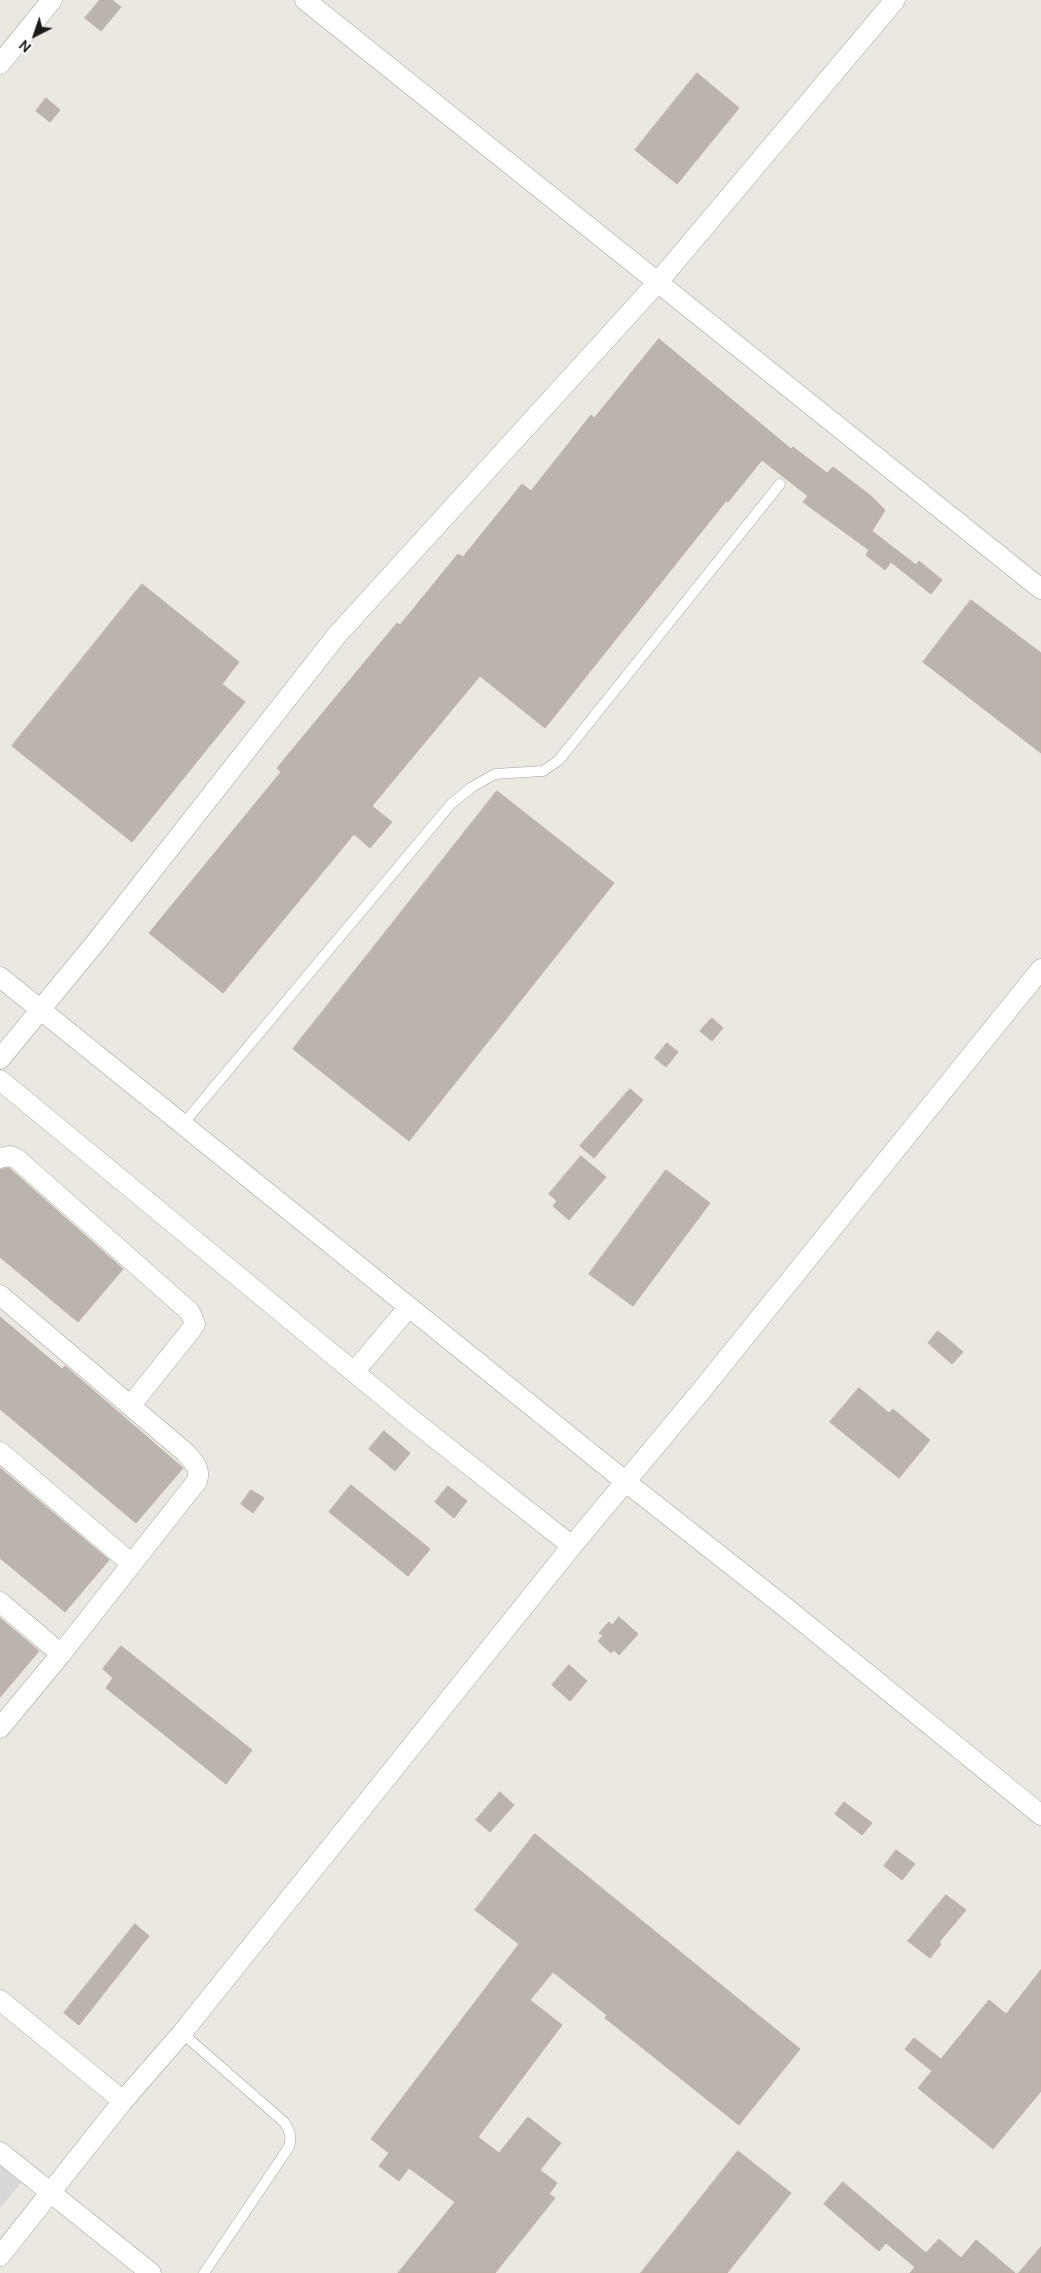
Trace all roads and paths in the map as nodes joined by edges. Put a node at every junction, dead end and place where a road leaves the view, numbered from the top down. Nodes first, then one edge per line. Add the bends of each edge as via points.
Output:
1 (52, 0) edge
2 (305, 0) edge
3 (895, 0) edge
4 (0, 64) edge
5 (658, 282) junction
6 (780, 484) dead end
7 (1041, 589) edge
8 (1041, 969) edge
9 (0, 977) edge
10 (41, 1010) junction
11 (0, 1059) edge
12 (0, 1080) edge
13 (184, 1123) junction
14 (0, 1158) edge
15 (0, 1295) edge
16 (409, 1307) junction
17 (354, 1372) junction
18 (131, 1405) junction
19 (0, 1452) edge
20 (626, 1482) junction
21 (572, 1546) junction
22 (132, 1564) junction
23 (0, 1602) edge
24 (62, 1654) junction
25 (0, 1728) edge
26 (1041, 1815) edge
27 (0, 2000) edge
28 (182, 2033) junction
29 (123, 2101) junction
30 (0, 2152) edge
31 (49, 2192) junction
32 (0, 2256) edge
33 (151, 2273) edge
34 (204, 2273) edge

1 - 4 street
2 - 5 street
3 - 5 street
5 - 7 street
5 - 10 street via 337,635
6 - 13 lane via 559,760 543,771 495,774 451,804
8 - 20 street
9 - 10 street
10 - 11 street
10 - 13 street
12 - 17 street
13 - 16 street
14 - 18 street via 10,1156 17,1160 190,1312 195,1324 192,1330
15 - 18 street
16 - 17 street
16 - 20 street
17 - 21 street
18 - 22 street via 186,1453 198,1467 199,1474 197,1481
19 - 22 street
20 - 21 street
20 - 26 street
21 - 28 street
22 - 24 street
23 - 24 street
24 - 25 street
27 - 29 street
28 - 29 street
28 - 34 lane via 284,2122 292,2139
29 - 31 street
30 - 31 street
31 - 32 street
31 - 33 street

